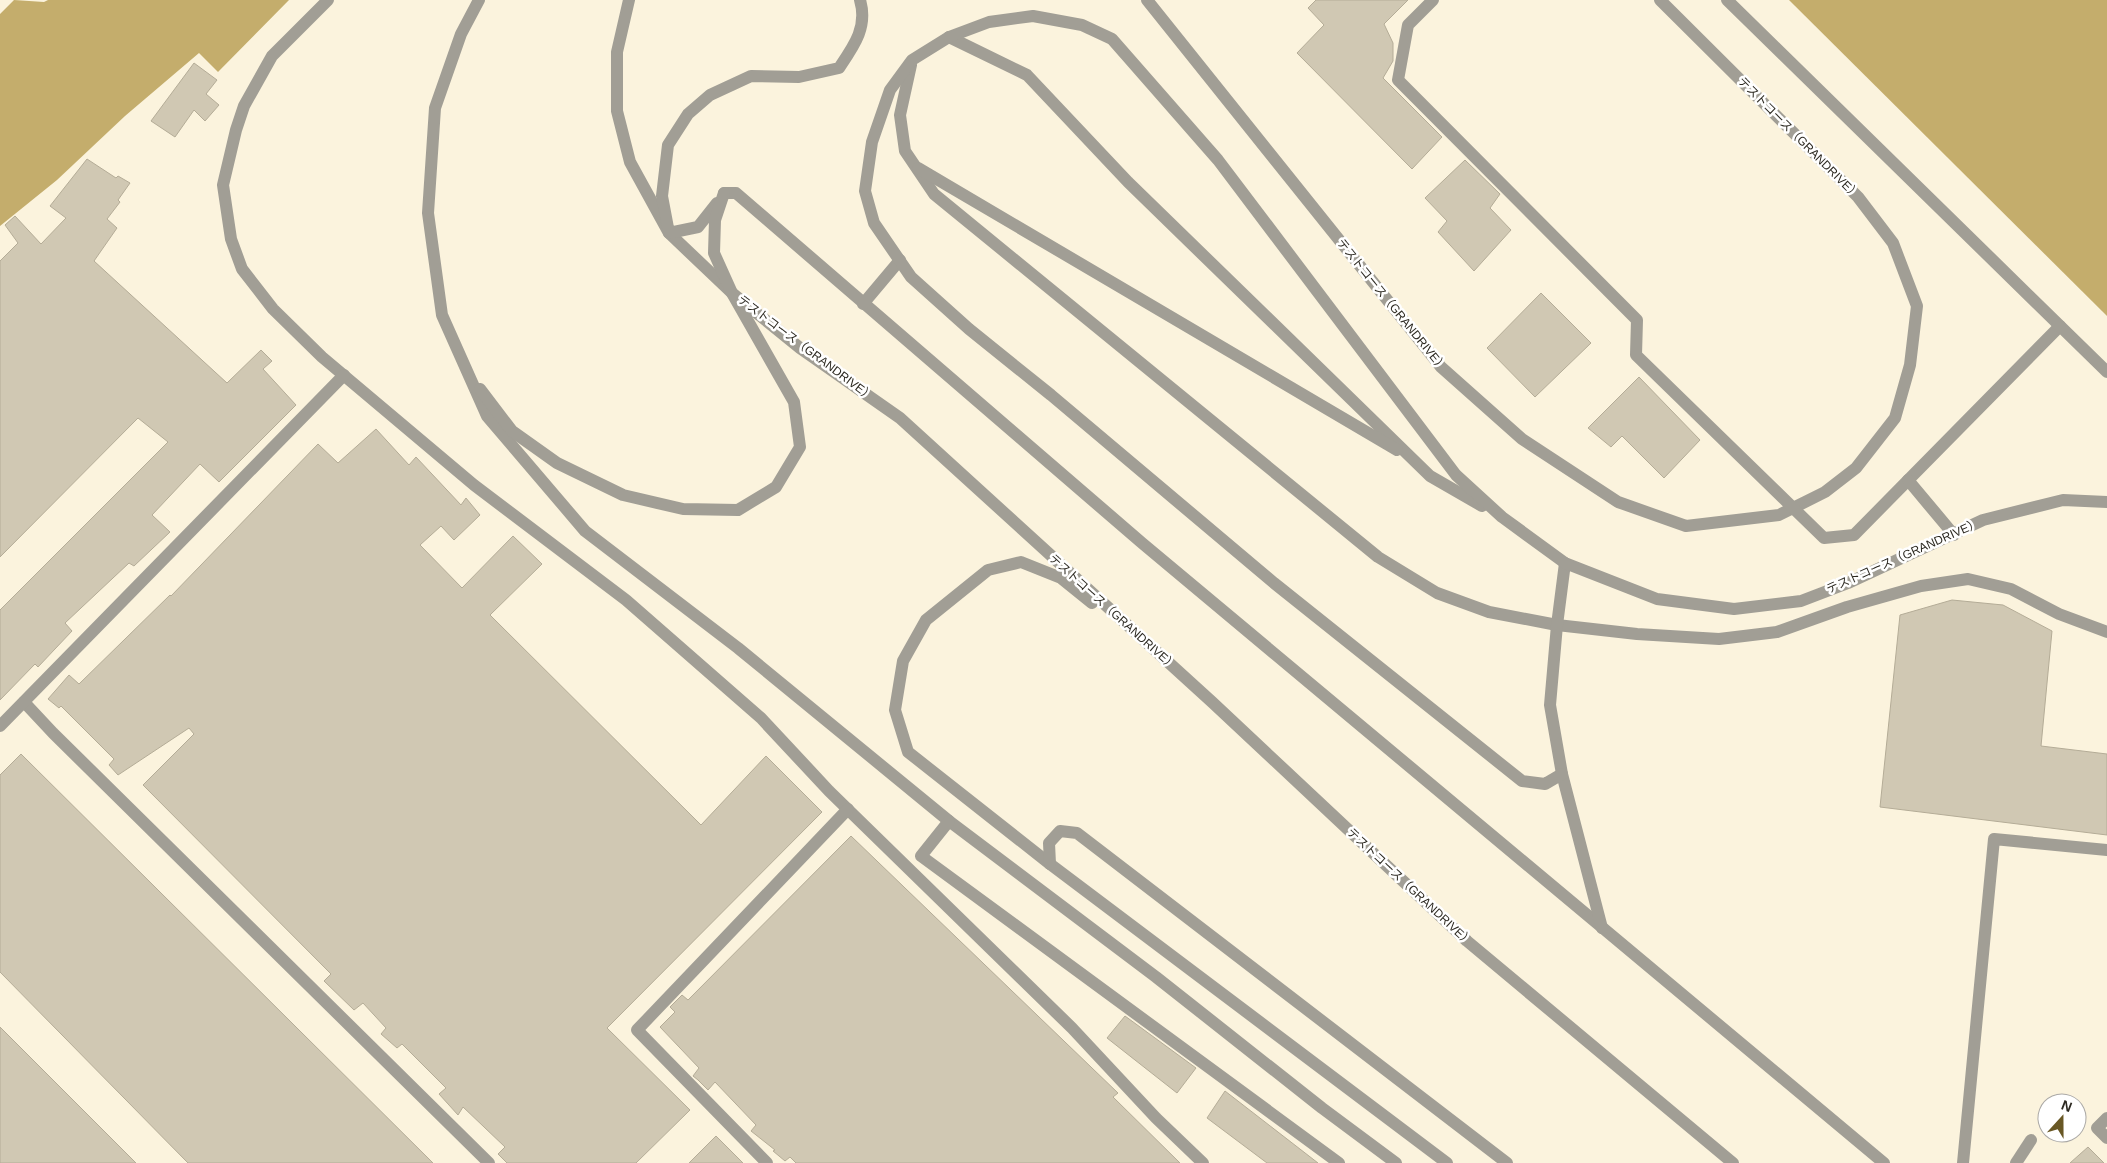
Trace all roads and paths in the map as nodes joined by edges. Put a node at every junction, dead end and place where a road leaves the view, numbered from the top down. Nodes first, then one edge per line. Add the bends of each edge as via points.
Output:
1 (328, 0) edge
2 (479, 0) edge
3 (629, 0) edge
4 (860, 0) edge
5 (1147, 0) edge
6 (1433, 0) edge
7 (1660, 0) edge
8 (1727, 0) edge
9 (949, 37) junction
10 (912, 60) junction
11 (916, 166) junction
12 (724, 193) junction
13 (669, 233) junction
14 (900, 260) junction
15 (732, 293) junction
16 (863, 304) junction
17 (2060, 326) junction
18 (466, 370) junction
19 (2107, 372) edge
20 (344, 375) junction
21 (1414, 460) junction
22 (1908, 480) junction
23 (2107, 502) edge
24 (1793, 508) junction
25 (1502, 517) junction
26 (1954, 534) junction
27 (1566, 563) junction
28 (1557, 625) junction
29 (2107, 632) edge
30 (24, 702) junction
31 (1212, 702) junction
32 (0, 726) edge
33 (1562, 774) junction
34 (848, 809) junction
35 (949, 821) junction
36 (2107, 850) edge
37 (1050, 864) junction
38 (1602, 928) junction
39 (2107, 1118) edge
40 (2107, 1138) edge
41 (2031, 1140) dead end
42 (489, 1163) edge
43 (767, 1163) edge
44 (1204, 1163) edge
45 (1339, 1163) edge
46 (1396, 1163) edge
47 (1447, 1163) edge
48 (1507, 1163) edge
49 (1733, 1163) edge
50 (1884, 1163) edge
51 (1962, 1163) edge
52 (2016, 1163) edge

1 - 20 lane via 272,56 244,106 223,185 231,239 242,269 273,309
2 - 18 lane via 461,34 435,108 428,213 442,315
3 - 13 lane, テストコース（GRANDRIVE） via 617,52 617,111 630,162
4 - 13 lane via 864,12 858,41 839,68 799,77 751,76 710,95 688,114 668,144 662,196
5 - 24 lane, テストコース（GRANDRIVE） via 1441,367 1522,439 1618,502 1686,526 1779,516
6 - 24 lane via 1408,25 1398,80 1637,320 1636,355
7 - 24 lane, テストコース（GRANDRIVE） via 1858,196 1893,243 1917,306 1910,365 1895,418 1856,468 1825,492
8 - 17 lane
9 - 10 lane, テストコース（GRANDRIVE）
9 - 21 lane via 1027,75 1128,182
9 - 25 lane, テストコース（GRANDRIVE） via 990,22 1033,16 1082,25 1112,39 1218,160 1456,475
10 - 11 lane, テストコース（GRANDRIVE） via 900,115 905,151
10 - 14 lane, テストコース（GRANDRIVE） via 890,90 872,142 865,191 874,223
11 - 21 lane
11 - 28 lane, テストコース（GRANDRIVE） via 934,194 1378,557 1437,593 1489,612
12 - 13 lane via 698,227
12 - 15 lane via 715,220 714,253
12 - 16 lane via 736,193
13 - 15 lane, テストコース（GRANDRIVE）
14 - 16 lane
14 - 33 lane, テストコース（GRANDRIVE） via 911,277 969,329 1274,584 1522,781 1545,784
15 - 18 lane via 794,402 800,447 776,487 738,510 683,508 623,495 557,463 512,431
15 - 31 lane, テストコース（GRANDRIVE） via 800,348 900,418
16 - 38 lane via 1142,543
17 - 19 lane
17 - 22 lane
18 - 35 lane via 487,416 585,531 738,648
20 - 30 lane
20 - 34 lane via 474,485 626,600 761,718
21 - 25 lane via 1430,476
22 - 24 lane via 1854,535 1824,538
22 - 26 lane
23 - 26 lane, テストコース（GRANDRIVE） via 2063,500 1983,520
25 - 27 lane, テストコース（GRANDRIVE）
26 - 27 lane, テストコース（GRANDRIVE） via 1848,583 1801,600 1734,609 1657,599
27 - 28 lane
28 - 29 lane, テストコース（GRANDRIVE） via 1720,639 1777,632 1847,607 1921,586 1968,579 2011,589 2059,614
28 - 33 lane via 1550,704
30 - 32 lane
30 - 42 lane
31 - 37 lane via 1061,578 1021,562 988,570 926,620 903,660 895,710 908,752
31 - 49 lane, テストコース（GRANDRIVE） via 1467,941
33 - 38 lane
34 - 43 lane via 637,1030
34 - 44 lane via 1072,1028 1156,1118
35 - 45 lane via 921,856
35 - 46 lane
36 - 51 lane via 1994,839
37 - 47 lane
37 - 48 lane via 1049,843 1060,830 1077,833
38 - 50 lane
39 - 40 lane via 2097,1128
41 - 52 lane

